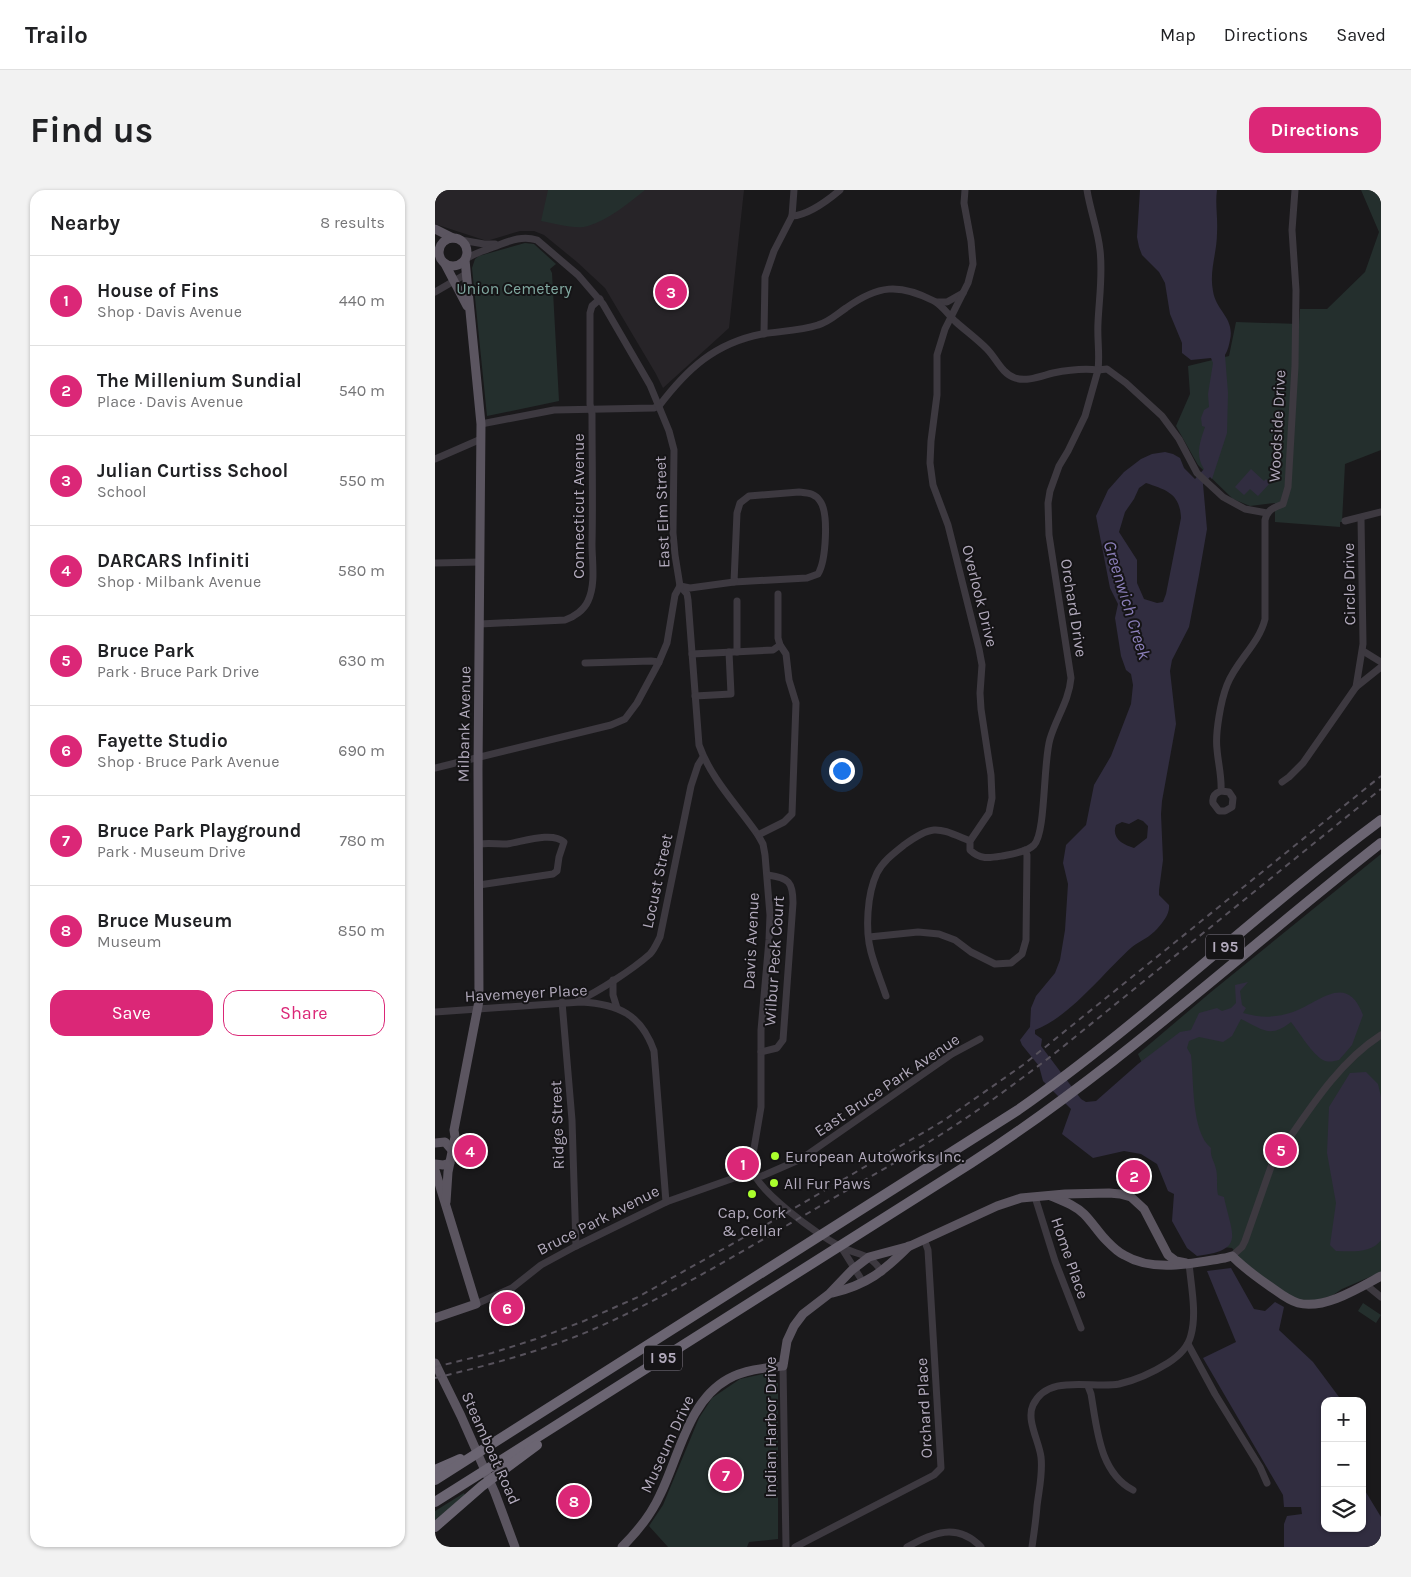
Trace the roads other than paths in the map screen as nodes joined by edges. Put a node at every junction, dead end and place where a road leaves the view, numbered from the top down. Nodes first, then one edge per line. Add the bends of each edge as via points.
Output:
1 (794, 190) edge
2 (840, 190) edge
3 (965, 190) edge
4 (1087, 190) edge
5 (1295, 190) edge
6 (791, 216) junction
7 (435, 229) edge
8 (457, 239) junction
9 (498, 244) junction
10 (437, 252) edge
11 (465, 260) junction
12 (445, 264) junction
13 (466, 274) junction
14 (454, 281) junction
15 (435, 292) edge
16 (964, 292) junction
17 (600, 299) junction
18 (936, 302) junction
19 (471, 316) junction
20 (951, 317) junction
21 (763, 334) junction
22 (1098, 370) junction
23 (659, 406) junction
24 (591, 409) junction
25 (481, 424) junction
26 (481, 439) junction
27 (436, 457) edge
28 (1381, 512) edge
29 (1267, 513) junction
30 (1361, 518) junction
31 (1345, 521) dead end
32 (480, 562) junction
33 (435, 563) edge
34 (734, 582) junction
35 (680, 586) junction
36 (778, 594) dead end
37 (737, 601) dead end
38 (480, 624) junction
39 (780, 646) junction
40 (1363, 651) junction
41 (729, 652) junction
42 (737, 652) junction
43 (692, 654) junction
44 (659, 662) junction
45 (1381, 662) edge
46 (585, 663) dead end
47 (1381, 667) edge
48 (1355, 687) junction
49 (695, 696) junction
50 (479, 757) junction
51 (703, 757) junction
52 (435, 768) edge
53 (1282, 782) dead end
54 (1221, 791) dead end
55 (1381, 820) edge
56 (758, 835) junction
57 (970, 841) junction
58 (1381, 843) edge
59 (479, 844) junction
60 (1025, 850) junction
61 (768, 875) junction
62 (479, 885) junction
63 (869, 937) junction
64 (613, 980) junction
65 (886, 996) dead end
66 (562, 1002) junction
67 (575, 1002) junction
68 (619, 1008) junction
69 (478, 1009) junction
70 (435, 1012) edge
71 (1381, 1035) edge
72 (980, 1039) dead end
73 (761, 1052) junction
74 (455, 1130) junction
75 (437, 1142) edge
76 (453, 1150) junction
77 (450, 1163) junction
78 (435, 1164) edge
79 (435, 1170) edge
80 (754, 1177) junction
81 (1049, 1196) junction
82 (1035, 1197) junction
83 (446, 1202) junction
84 (666, 1202) junction
85 (924, 1239) junction
86 (576, 1246) junction
87 (910, 1246) junction
88 (837, 1249) junction
89 (869, 1257) junction
90 (1228, 1257) junction
91 (1187, 1263) junction
92 (854, 1268) junction
93 (882, 1272) junction
94 (1381, 1276) edge
95 (863, 1282) junction
96 (1365, 1284) junction
97 (829, 1294) junction
98 (1381, 1297) edge
99 (476, 1304) junction
100 (435, 1318) edge
101 (1081, 1328) dead end
102 (1188, 1344) junction
103 (435, 1363) edge
104 (783, 1366) junction
105 (1088, 1386) junction
106 (469, 1457) junction
107 (435, 1470) edge
108 (495, 1470) junction
109 (435, 1480) edge
110 (1267, 1483) dead end
111 (1133, 1490) dead end
112 (435, 1502) edge
113 (435, 1528) edge
114 (515, 1547) edge
115 (622, 1547) edge
116 (786, 1547) edge
117 (795, 1547) edge
118 (907, 1547) edge
119 (981, 1547) edge
120 (1032, 1547) edge

1 - 6 street
2 - 6 street via 807,213
3 - 16 street, Overlook Drive via 973,264
4 - 22 street, Orchard Drive via 1101,262
5 - 29 street, Woodside Drive via 1292,230 1295,338 1288,487 1283,504
6 - 21 street via 765,277
7 - 8 main road
8 - 9 street, East Elm Street
8 - 10 main road via 442,243
8 - 11 main road via 467,249
9 - 11 street, East Elm Street
9 - 17 street, East Elm Street via 521,238 537,240
10 - 12 main road
11 - 12 main road via 457,266
11 - 13 main road, Milbank Avenue
12 - 14 main road, Milbank Avenue
13 - 14 street
13 - 19 main road, Milbank Avenue
14 - 15 street
14 - 19 main road, Milbank Avenue
16 - 18 street via 947,302
16 - 20 street, Overlook Drive
17 - 23 street, East Elm Street
17 - 24 street, Connecticut Avenue via 590,313
18 - 20 street
18 - 21 street via 901,289 885,288 868,294 818,325
19 - 25 main road, Milbank Avenue
20 - 22 street via 986,348 1006,373 1016,378 1034,378 1076,369
20 - 57 street, Overlook Drive via 937,356 937,395 930,464 982,665 980,701 992,798 989,813
21 - 23 street via 711,353 688,372
22 - 29 street via 1107,369 1162,416 1197,473 1223,497 1252,511
22 - 60 street, Orchard Drive via 1085,416 1059,466 1049,497 1049,535 1071,678 1067,700 1049,740 1038,838
23 - 24 street
23 - 35 street, East Elm Street via 674,450 673,533
24 - 25 street via 554,410
24 - 38 street, Connecticut Avenue via 592,582 589,600 575,615 565,620
25 - 26 main road, Milbank Avenue
26 - 27 street
26 - 32 main road, Milbank Avenue
28 - 30 street
29 - 54 street via 1265,619 1263,628 1226,686 1216,733
30 - 31 street
30 - 40 street, Circle Drive
32 - 33 street
32 - 38 main road, Milbank Avenue
34 - 34 street via 807,578 818,574 823,562 825,514 817,497 799,492 749,496 743,500 737,513
34 - 35 street via 690,588
35 - 43 street, Davis Avenue via 687,594
35 - 44 street, East Elm Street via 675,595 667,643
36 - 39 street
37 - 42 street
38 - 50 main road, Milbank Avenue
39 - 42 street via 773,650
39 - 56 street via 786,654 796,703 792,814 785,822
40 - 45 street
40 - 48 street, Circle Drive
41 - 42 street
41 - 43 street
41 - 49 street via 731,694
43 - 49 street, Davis Avenue
44 - 46 street
44 - 50 street, East Elm Street via 625,719
47 - 48 street
48 - 53 street via 1303,763
49 - 51 street, Davis Avenue
50 - 52 street, East Elm Street
50 - 59 main road, Milbank Avenue
51 - 56 street, Davis Avenue
51 - 64 street, Locust Street via 691,786 660,937 650,954
55 - 106 highway, I 95 via 1049,1088 987,1131
56 - 61 street, Davis Avenue via 763,844
57 - 60 street via 970,850 985,858
57 - 63 street via 934,829 920,834 892,854 877,874 872,889 867,916
58 - 88 highway, I 95 via 1079,1089 1002,1143
59 - 62 main road, Milbank Avenue
59 - 62 street via 505,844 543,837 564,842 557,871 553,874
60 - 63 street via 1026,940 1022,954 1011,963 995,964 939,934
61 - 73 street, Davis Avenue via 769,940
61 - 73 street, Wilbur Peck Court via 787,880 793,891 793,903 783,1040 777,1048
62 - 69 main road, Milbank Avenue
63 - 65 street via 870,950
64 - 67 street, Locust Street
64 - 68 street via 613,995
66 - 67 street, Havemeyer Place
66 - 69 street, Havemeyer Place
66 - 86 street, Ridge Street via 571,1101
67 - 68 street, Havemeyer Place via 602,1003
68 - 84 street, Havemeyer Place via 642,1026 654,1051
69 - 70 street, Havemeyer Place
69 - 74 main road, Milbank Avenue
71 - 90 street via 1357,1054 1329,1085 1277,1156 1245,1241
72 - 80 street, East Bruce Park Avenue via 952,1054 807,1155
73 - 80 street, Davis Avenue via 761,1107 751,1166
74 - 75 main road
74 - 76 main road, Milbank Avenue
75 - 76 main road via 445,1142
76 - 77 main road, Milbank Avenue
77 - 78 main road
77 - 83 main road, Milbank Avenue
79 - 83 main road
80 - 84 street, Bruce Park Avenue via 728,1180
80 - 88 street via 786,1209
81 - 82 main road
81 - 91 main road via 1084,1214 1122,1255 1153,1264 1173,1266
81 - 91 main road via 1109,1193 1131,1197 1144,1209 1168,1255
82 - 85 main road via 997,1206
82 - 101 street, Home Place
83 - 99 main road
84 - 86 street, Bruce Park Avenue
85 - 87 main road
85 - 117 street, Orchard Place via 928,1250 941,1468 934,1475
86 - 99 street, Bruce Park Avenue via 541,1265 512,1288
87 - 89 main road
87 - 93 main road
88 - 89 street
88 - 92 street
88 - 108 highway, I 95 via 612,1390
89 - 92 main road
89 - 93 street
90 - 91 main road
90 - 96 main road via 1298,1303 1329,1301
91 - 102 street via 1193,1326
92 - 95 street
92 - 97 main road, Indian Harbor Drive
93 - 95 main road
94 - 96 main road
95 - 97 main road, Indian Harbor Drive
96 - 98 street
97 - 104 main road, Indian Harbor Drive via 811,1306 794,1326 787,1341
99 - 100 main road, Bruce Park Avenue
102 - 105 street via 1181,1354 1150,1374 1107,1385
102 - 110 street
103 - 114 main road, Steamboat Road via 488,1476
104 - 115 main road, Museum Drive via 737,1375 706,1396 693,1416 656,1504
104 - 116 street, Indian Harbor Drive
105 - 111 street via 1103,1455 1117,1477
105 - 120 street via 1053,1387 1045,1390 1032,1406 1031,1422 1042,1476
106 - 107 highway
106 - 109 highway
108 - 112 highway, I 95 via 477,1475
108 - 113 highway
118 - 119 street via 941,1532 968,1536

